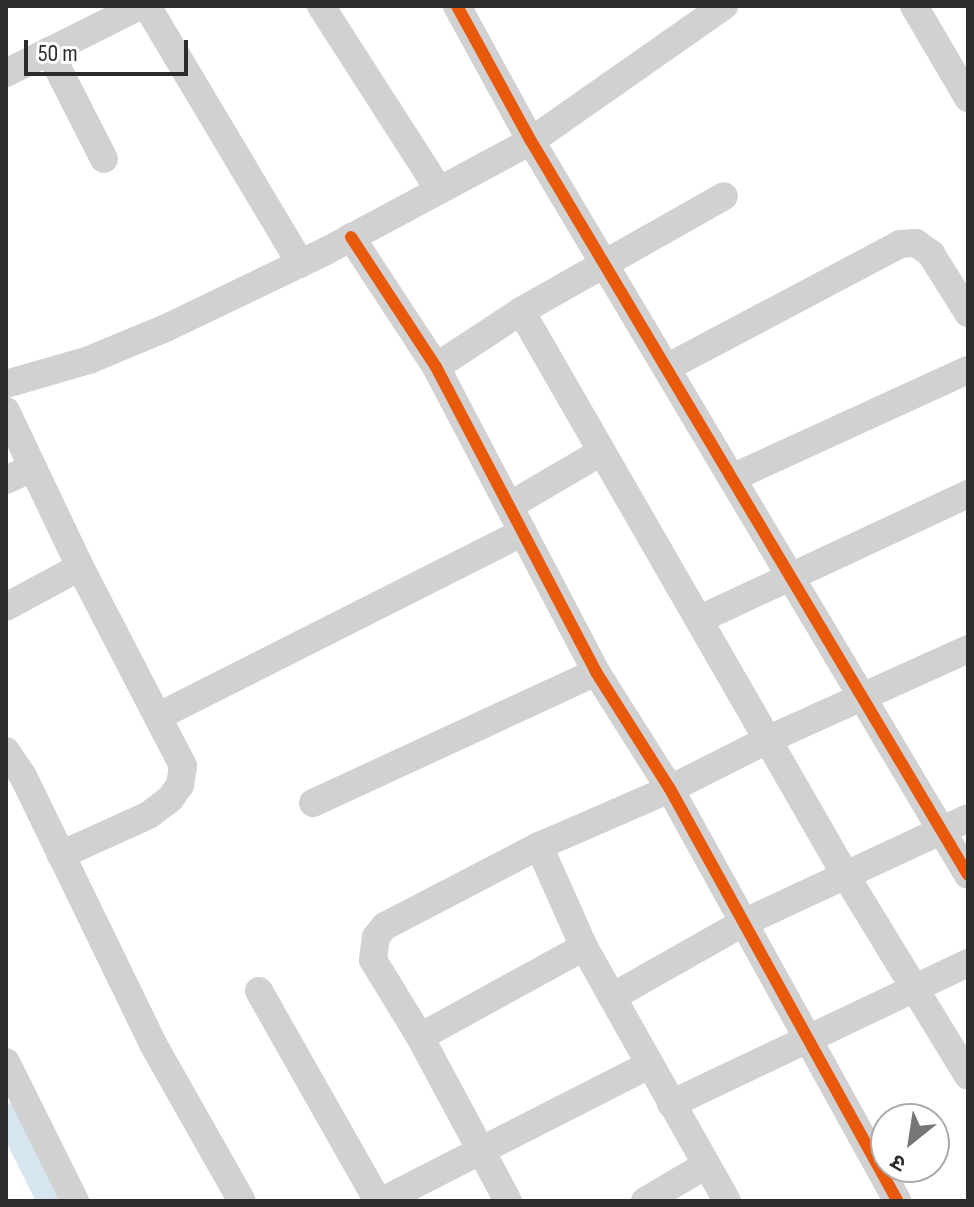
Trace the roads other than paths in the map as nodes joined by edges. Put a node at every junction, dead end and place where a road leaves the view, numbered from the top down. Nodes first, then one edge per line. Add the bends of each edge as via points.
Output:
1 (140, 6) edge
2 (147, 6) edge
3 (321, 6) edge
4 (457, 6) edge
5 (724, 6) edge
6 (914, 6) edge
7 (49, 51) junction
8 (6, 73) edge
9 (968, 98) edge
10 (531, 141) junction
11 (104, 159) dead end
12 (439, 190) junction
13 (724, 196) dead end
14 (351, 237) junction
15 (301, 264) junction
16 (606, 264) junction
17 (521, 311) junction
18 (968, 313) edge
19 (436, 367) junction
20 (668, 367) junction
21 (968, 370) edge
22 (6, 384) edge
23 (6, 411) edge
24 (601, 452) junction
25 (32, 468) junction
26 (734, 477) junction
27 (6, 480) edge
28 (968, 494) edge
29 (509, 506) junction
30 (523, 532) junction
31 (80, 567) junction
32 (789, 578) junction
33 (6, 607) edge
34 (700, 619) junction
35 (968, 649) edge
36 (596, 672) junction
37 (863, 699) junction
38 (159, 716) junction
39 (769, 739) junction
40 (6, 751) edge
41 (670, 789) junction
42 (313, 803) dead end
43 (968, 818) edge
44 (940, 831) junction
45 (539, 846) junction
46 (61, 855) junction
47 (968, 875) edge
48 (846, 876) junction
49 (743, 923) junction
50 (584, 947) junction
51 (968, 963) edge
52 (915, 987) junction
53 (259, 991) dead end
54 (612, 997) junction
55 (420, 1037) junction
56 (805, 1039) junction
57 (6, 1062) edge
58 (649, 1065) junction
59 (968, 1076) edge
60 (671, 1104) junction
61 (483, 1152) junction
62 (706, 1165) junction
63 (75, 1201) edge
64 (242, 1201) edge
65 (380, 1201) edge
66 (508, 1201) edge
67 (645, 1201) edge
68 (727, 1201) edge
69 (897, 1201) edge

1 - 7 street
2 - 15 street
3 - 12 street
4 - 10 street
5 - 10 street
6 - 9 street
7 - 8 street
7 - 11 street
10 - 12 street
10 - 16 street
12 - 14 street
13 - 16 street
14 - 15 street
14 - 19 street
15 - 22 street via 153,334 89,360
16 - 17 street
16 - 20 street
17 - 19 street
17 - 24 street
18 - 20 street via 931,254 916,243 900,244
19 - 29 street
20 - 26 street
21 - 26 street
23 - 25 street
24 - 29 street
24 - 34 street
25 - 27 street
25 - 31 street
26 - 32 street
28 - 32 street
29 - 30 street
30 - 36 street
30 - 38 street
31 - 33 street
31 - 38 street
32 - 34 street
32 - 37 street
34 - 39 street
35 - 37 street
36 - 41 street
36 - 42 street
37 - 39 street
37 - 44 street
38 - 46 street via 183,766 180,785 149,815
39 - 41 street
39 - 48 street
40 - 46 street
41 - 45 street
41 - 49 street
43 - 44 street
44 - 47 street
44 - 48 street
45 - 50 street
45 - 55 street via 385,926 376,937 373,960
46 - 64 street via 153,1044
48 - 49 street
48 - 52 street
49 - 54 street
49 - 56 street
50 - 54 street
50 - 55 street
51 - 52 street
52 - 56 street
52 - 59 street
53 - 65 street
54 - 58 street
55 - 61 street
56 - 60 street
56 - 69 street
57 - 63 street
58 - 60 street
58 - 61 street
60 - 62 street
61 - 65 street
61 - 66 street
62 - 67 street
62 - 68 street

